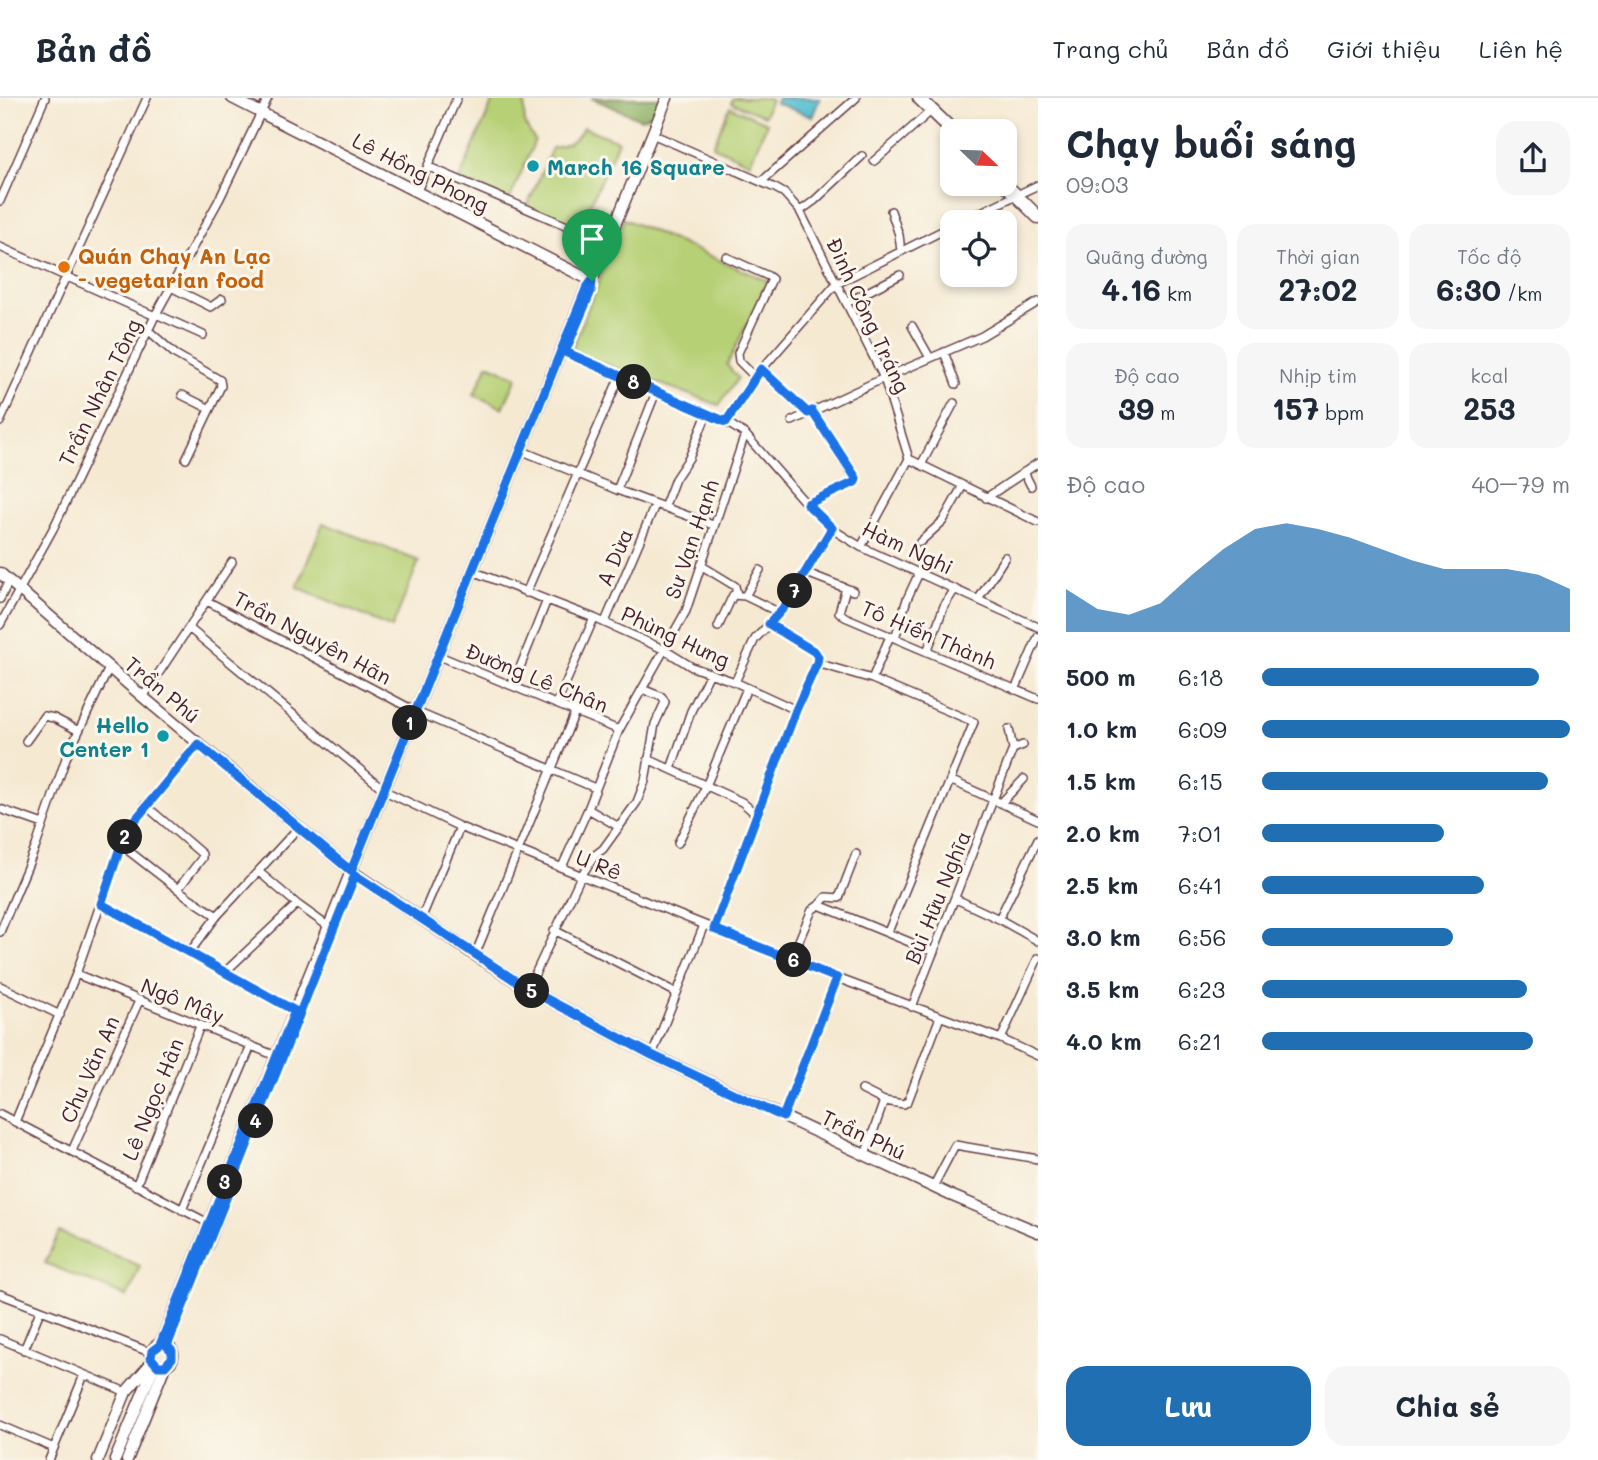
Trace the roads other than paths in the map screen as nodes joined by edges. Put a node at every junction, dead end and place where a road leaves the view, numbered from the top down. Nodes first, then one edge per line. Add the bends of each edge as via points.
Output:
1 (45, 98) edge
2 (147, 98) edge
3 (232, 98) edge
4 (268, 98) edge
5 (457, 98) edge
6 (667, 98) edge
7 (856, 98) edge
8 (919, 98) edge
9 (931, 104) edge
10 (261, 112) junction
11 (943, 119) edge
12 (949, 119) edge
13 (652, 134) junction
14 (862, 156) dead end
15 (874, 161) dead end
16 (429, 167) junction
17 (761, 182) junction
18 (1038, 185) edge
19 (1017, 189) edge
20 (417, 191) junction
21 (1017, 191) edge
22 (1020, 193) junction
23 (0, 201) edge
24 (1038, 206) edge
25 (985, 210) edge
26 (800, 211) junction
27 (891, 211) dead end
28 (1038, 217) edge
29 (940, 232) edge
30 (607, 243) junction
31 (0, 247) edge
32 (901, 251) junction
33 (726, 257) dead end
34 (900, 275) dead end
35 (66, 278) junction
36 (592, 281) junction
37 (836, 284) junction
38 (171, 287) junction
39 (222, 299) dead end
40 (1038, 302) edge
41 (846, 303) junction
42 (155, 315) junction
43 (912, 326) dead end
44 (148, 330) junction
45 (203, 335) dead end
46 (565, 352) junction
47 (944, 352) junction
48 (930, 358) junction
49 (761, 369) junction
50 (620, 376) junction
51 (755, 377) junction
52 (884, 377) junction
53 (956, 384) dead end
54 (656, 392) junction
55 (182, 395) dead end
56 (954, 403) dead end
57 (210, 409) junction
58 (810, 412) junction
59 (707, 414) junction
60 (792, 421) dead end
61 (0, 422) edge
62 (726, 422) junction
63 (745, 434) junction
64 (525, 452) junction
65 (186, 459) dead end
66 (909, 459) junction
67 (1038, 463) edge
68 (921, 465) junction
69 (1024, 472) junction
70 (578, 474) junction
71 (1031, 486) dead end
72 (962, 487) junction
73 (618, 490) junction
74 (986, 498) junction
75 (807, 504) junction
76 (655, 505) junction
77 (664, 508) junction
78 (1038, 522) edge
79 (713, 525) junction
80 (832, 528) junction
81 (920, 542) dead end
82 (861, 547) junction
83 (1004, 557) dead end
84 (232, 562) dead end
85 (702, 566) junction
86 (760, 570) dead end
87 (473, 572) junction
88 (807, 573) junction
89 (919, 573) junction
90 (5, 577) edge
91 (20, 589) junction
92 (955, 589) junction
93 (526, 593) junction
94 (741, 595) junction
95 (0, 599) edge
96 (547, 600) junction
97 (978, 600) junction
98 (207, 601) junction
99 (780, 613) junction
100 (594, 618) junction
101 (605, 622) junction
102 (769, 624) junction
103 (0, 625) edge
104 (1038, 626) edge
105 (718, 627) dead end
106 (190, 629) junction
107 (893, 637) junction
108 (1038, 637) edge
109 (663, 649) junction
110 (927, 652) junction
111 (442, 657) junction
112 (817, 663) junction
113 (109, 668) junction
114 (710, 673) junction
115 (872, 679) junction
116 (735, 682) junction
117 (513, 685) junction
118 (747, 688) junction
119 (642, 689) junction
120 (1015, 690) junction
121 (143, 698) junction
122 (1038, 699) edge
123 (557, 703) junction
124 (576, 710) junction
125 (796, 710) junction
126 (417, 712) junction
127 (1009, 729) dead end
128 (619, 730) junction
129 (79, 732) junction
130 (26, 741) dead end
131 (198, 744) junction
132 (1023, 745) dead end
133 (1013, 749) junction
134 (648, 759) junction
135 (552, 769) junction
136 (671, 769) junction
137 (1024, 779) dead end
138 (950, 780) junction
139 (706, 786) junction
140 (595, 788) junction
141 (385, 791) junction
142 (998, 802) junction
143 (145, 805) junction
144 (0, 809) edge
145 (588, 810) junction
146 (758, 816) junction
147 (1038, 820) edge
148 (43, 824) junction
149 (460, 827) junction
150 (619, 827) junction
151 (298, 828) junction
152 (1038, 839) edge
153 (678, 844) dead end
154 (121, 845) junction
155 (520, 851) junction
156 (856, 854) dead end
157 (562, 867) junction
158 (259, 872) junction
159 (353, 873) junction
160 (581, 876) junction
161 (178, 888) junction
162 (956, 899) junction
163 (101, 904) junction
164 (296, 904) junction
165 (819, 905) junction
166 (217, 916) junction
167 (421, 919) junction
168 (999, 919) junction
169 (704, 925) junction
170 (329, 927) junction
171 (714, 929) junction
172 (554, 930) junction
173 (0, 932) edge
174 (888, 932) junction
175 (1038, 941) edge
176 (189, 953) junction
177 (934, 953) junction
178 (475, 955) junction
179 (1038, 958) edge
180 (791, 959) junction
181 (225, 972) junction
182 (76, 974) junction
183 (837, 978) junction
184 (1, 989) edge
185 (528, 989) junction
186 (677, 993) junction
187 (139, 1001) junction
188 (912, 1007) junction
189 (295, 1011) junction
190 (60, 1015) junction
191 (940, 1017) junction
192 (200, 1026) junction
193 (1001, 1040) junction
194 (251, 1046) junction
195 (652, 1055) junction
196 (276, 1056) junction
197 (1038, 1056) edge
198 (862, 1090) dead end
199 (884, 1101) junction
200 (0, 1114) edge
201 (783, 1117) junction
202 (15, 1122) junction
203 (72, 1152) junction
204 (864, 1155) junction
205 (1038, 1159) edge
206 (136, 1186) junction
207 (933, 1187) junction
208 (182, 1210) junction
209 (212, 1224) junction
210 (1038, 1232) edge
211 (0, 1294) edge
212 (40, 1311) junction
213 (0, 1339) edge
214 (24, 1350) junction
215 (159, 1356) junction
216 (84, 1375) junction
217 (126, 1392) junction
218 (0, 1425) edge
219 (54, 1448) junction
220 (49, 1460) edge
221 (98, 1460) edge
222 (114, 1460) edge
223 (127, 1460) edge

1 - 23 street
2 - 35 street
3 - 10 street, Lê Hồng Phong
4 - 10 street, Trần Nhân Tông
5 - 16 street
6 - 13 street
7 - 17 street
8 - 9 main road
9 - 11 main road
9 - 12 main road
9 - 15 street
10 - 20 street, Lê Hồng Phong
10 - 38 street, Trần Nhân Tông
13 - 17 street, Đinh Công Tráng
13 - 30 street
14 - 26 street
16 - 20 street
16 - 30 street
17 - 26 street, Đinh Công Tráng via 784,193
18 - 22 street
19 - 22 main road
20 - 36 street, Lê Hồng Phong
21 - 22 main road
22 - 24 main road
22 - 25 street
22 - 28 main road
26 - 37 street, Đinh Công Tráng
27 - 32 street
29 - 32 street
30 - 36 street
31 - 35 street
32 - 37 street
33 - 51 street via 772,279 738,353 739,361
34 - 41 street
35 - 42 street
35 - 61 street
36 - 46 street
36 - 87 street
37 - 41 street, Đinh Công Tráng
37 - 49 street
38 - 39 street via 211,307
38 - 42 street, Trần Nhân Tông
40 - 47 street via 982,336
41 - 52 street, Đinh Công Tráng
42 - 44 street, Trần Nhân Tông
42 - 45 street
43 - 48 street
44 - 57 street via 175,354 220,380
44 - 91 street, Trần Nhân Tông
46 - 50 street, Hàm Nghi
46 - 64 street
47 - 48 street
47 - 53 street
48 - 52 street
49 - 51 street
49 - 58 street
50 - 54 street, Hàm Nghi
50 - 70 street
51 - 62 street
52 - 58 street
52 - 66 street, Đinh Công Tráng
54 - 59 street, Hàm Nghi
54 - 73 street
55 - 57 street
56 - 68 street
57 - 65 street
58 - 60 street
58 - 75 street via 856,480
59 - 62 street, Hàm Nghi
59 - 77 street
62 - 63 street, Hàm Nghi
63 - 75 street, Hàm Nghi
63 - 79 street, Sư Vạn Hạnh
64 - 70 street
64 - 87 street
66 - 68 street
66 - 82 street
67 - 69 street
68 - 72 street
69 - 71 street
69 - 74 street
70 - 73 street
70 - 93 street
72 - 74 street
72 - 81 street via 943,521
73 - 76 street
74 - 78 street
75 - 80 street, Hàm Nghi
76 - 77 street
76 - 101 street, A Dừa
77 - 79 street
79 - 85 street, Sư Vạn Hạnh
80 - 82 street, Hàm Nghi
80 - 88 street, Phùng Hưng
82 - 89 street, Hàm Nghi
83 - 97 street
84 - 98 street
85 - 94 street via 735,586
85 - 109 street, Sư Vạn Hạnh via 686,611
86 - 94 street
87 - 93 street, Phùng Hưng
87 - 111 street
87 - 126 street
88 - 99 street, Phùng Hưng
88 - 107 street, Tô Hiến Thành via 849,590 839,608 845,617
89 - 92 street, Hàm Nghi
89 - 107 street
90 - 91 street, Trần Phú
90 - 95 street
91 - 103 street, Trần Nhân Tông
91 - 113 street, Trần Phú
92 - 97 street, Hàm Nghi
92 - 110 street
93 - 96 street, Phùng Hưng
94 - 99 street
94 - 105 street via 733,595
96 - 100 street, Phùng Hưng
96 - 117 street
97 - 104 street, Hàm Nghi
98 - 106 street
98 - 126 street, Trần Nguyên Hãn
99 - 102 street, Phùng Hưng
100 - 101 street, Phùng Hưng
100 - 123 street
101 - 109 street, Phùng Hưng
102 - 112 street via 815,652
102 - 116 street, Phùng Hưng via 755,639
106 - 121 street
106 - 141 street, U Rê
107 - 110 street, Tô Hiến Thành
107 - 115 street
108 - 120 street
109 - 114 street, Phùng Hưng
109 - 119 street, Sư Vạn Hạnh
110 - 120 street, Tô Hiến Thành
111 - 117 street, Đường Lê Chân
111 - 126 street
112 - 115 street
112 - 125 street
113 - 121 street, Trần Phú
113 - 129 street
114 - 116 street, Phùng Hưng
114 - 136 street
115 - 138 street via 974,722
116 - 118 street
117 - 123 street, Đường Lê Chân
118 - 125 street
118 - 139 street
119 - 128 street, Sư Vạn Hạnh
119 - 134 street via 665,702
120 - 122 street, Tô Hiến Thành
121 - 131 street, Trần Phú
123 - 124 street, Đường Lê Chân
124 - 128 street, Đường Lê Chân
124 - 135 street
125 - 146 street
126 - 135 street, Trần Nguyên Hãn
126 - 141 street
127 - 133 street
128 - 140 street, Sư Vạn Hạnh
129 - 130 street via 44,716
129 - 148 street
131 - 143 street
131 - 151 street, Trần Phú
132 - 133 street
133 - 142 street, Bùi Hữu Nghĩa
134 - 136 street
134 - 150 street via 637,802
135 - 140 street, Trần Nguyên Hãn
135 - 155 street
136 - 139 street
137 - 142 street
138 - 142 street
138 - 174 street
139 - 146 street via 742,802
139 - 153 street
140 - 145 street, Sư Vạn Hạnh
141 - 149 street, U Rê
141 - 159 street
142 - 147 street
142 - 162 street, Bùi Hữu Nghĩa
143 - 154 street
143 - 161 street via 202,854
144 - 148 street
145 - 150 street
145 - 157 street, Sư Vạn Hạnh
146 - 171 street
148 - 173 street
149 - 155 street, U Rê
149 - 167 street
150 - 160 street
151 - 158 street
151 - 159 street, Trần Phú
152 - 168 street
154 - 161 street
154 - 163 street
155 - 157 street, U Rê
155 - 178 street
156 - 165 street via 839,898 825,897
157 - 160 street, U Rê
158 - 164 street
158 - 166 street
159 - 167 street, Trần Phú
159 - 170 street
159 - 209 street
160 - 169 street, U Rê
160 - 172 street
161 - 166 street
162 - 168 street
162 - 177 street, Bùi Hữu Nghĩa
163 - 176 street
163 - 182 street
164 - 170 street
164 - 181 street
165 - 174 street
165 - 180 street via 811,910
166 - 176 street
167 - 178 street, Trần Phú
168 - 175 street
169 - 171 street, U Rê
169 - 186 street
170 - 189 street
171 - 180 street, U Rê
172 - 185 street
172 - 186 street
174 - 177 street
176 - 181 street
177 - 188 street, Bùi Hữu Nghĩa
178 - 185 street, Trần Phú
179 - 193 street
180 - 183 street, U Rê
181 - 189 street
182 - 187 street, Ngô Mây
182 - 190 street
183 - 188 street, U Rê
183 - 201 street
184 - 190 street
185 - 195 street, Trần Phú
186 - 195 street
187 - 192 street, Ngô Mây
187 - 203 street, Chu Văn An
188 - 191 street, U Rê
189 - 196 street
190 - 202 street
191 - 193 street, U Rê
191 - 199 street via 908,1101
192 - 194 street, Ngô Mây
192 - 206 street, Lê Ngọc Hân
193 - 197 street, U Rê
194 - 196 street, Ngô Mây
194 - 208 street
195 - 201 street, Trần Phú
196 - 209 street
198 - 199 street
199 - 204 street
200 - 202 street
201 - 204 street, Trần Phú
202 - 203 street
203 - 206 street
204 - 207 street, Trần Phú
205 - 207 street via 955,1145
206 - 208 street
207 - 210 street, Trần Phú
208 - 209 street
209 - 215 street
211 - 212 street
212 - 214 street
212 - 215 street
213 - 214 street
214 - 216 street
215 - 217 street
215 - 222 street
215 - 223 street
216 - 217 street
216 - 219 street
217 - 221 street
218 - 219 street
219 - 220 street

